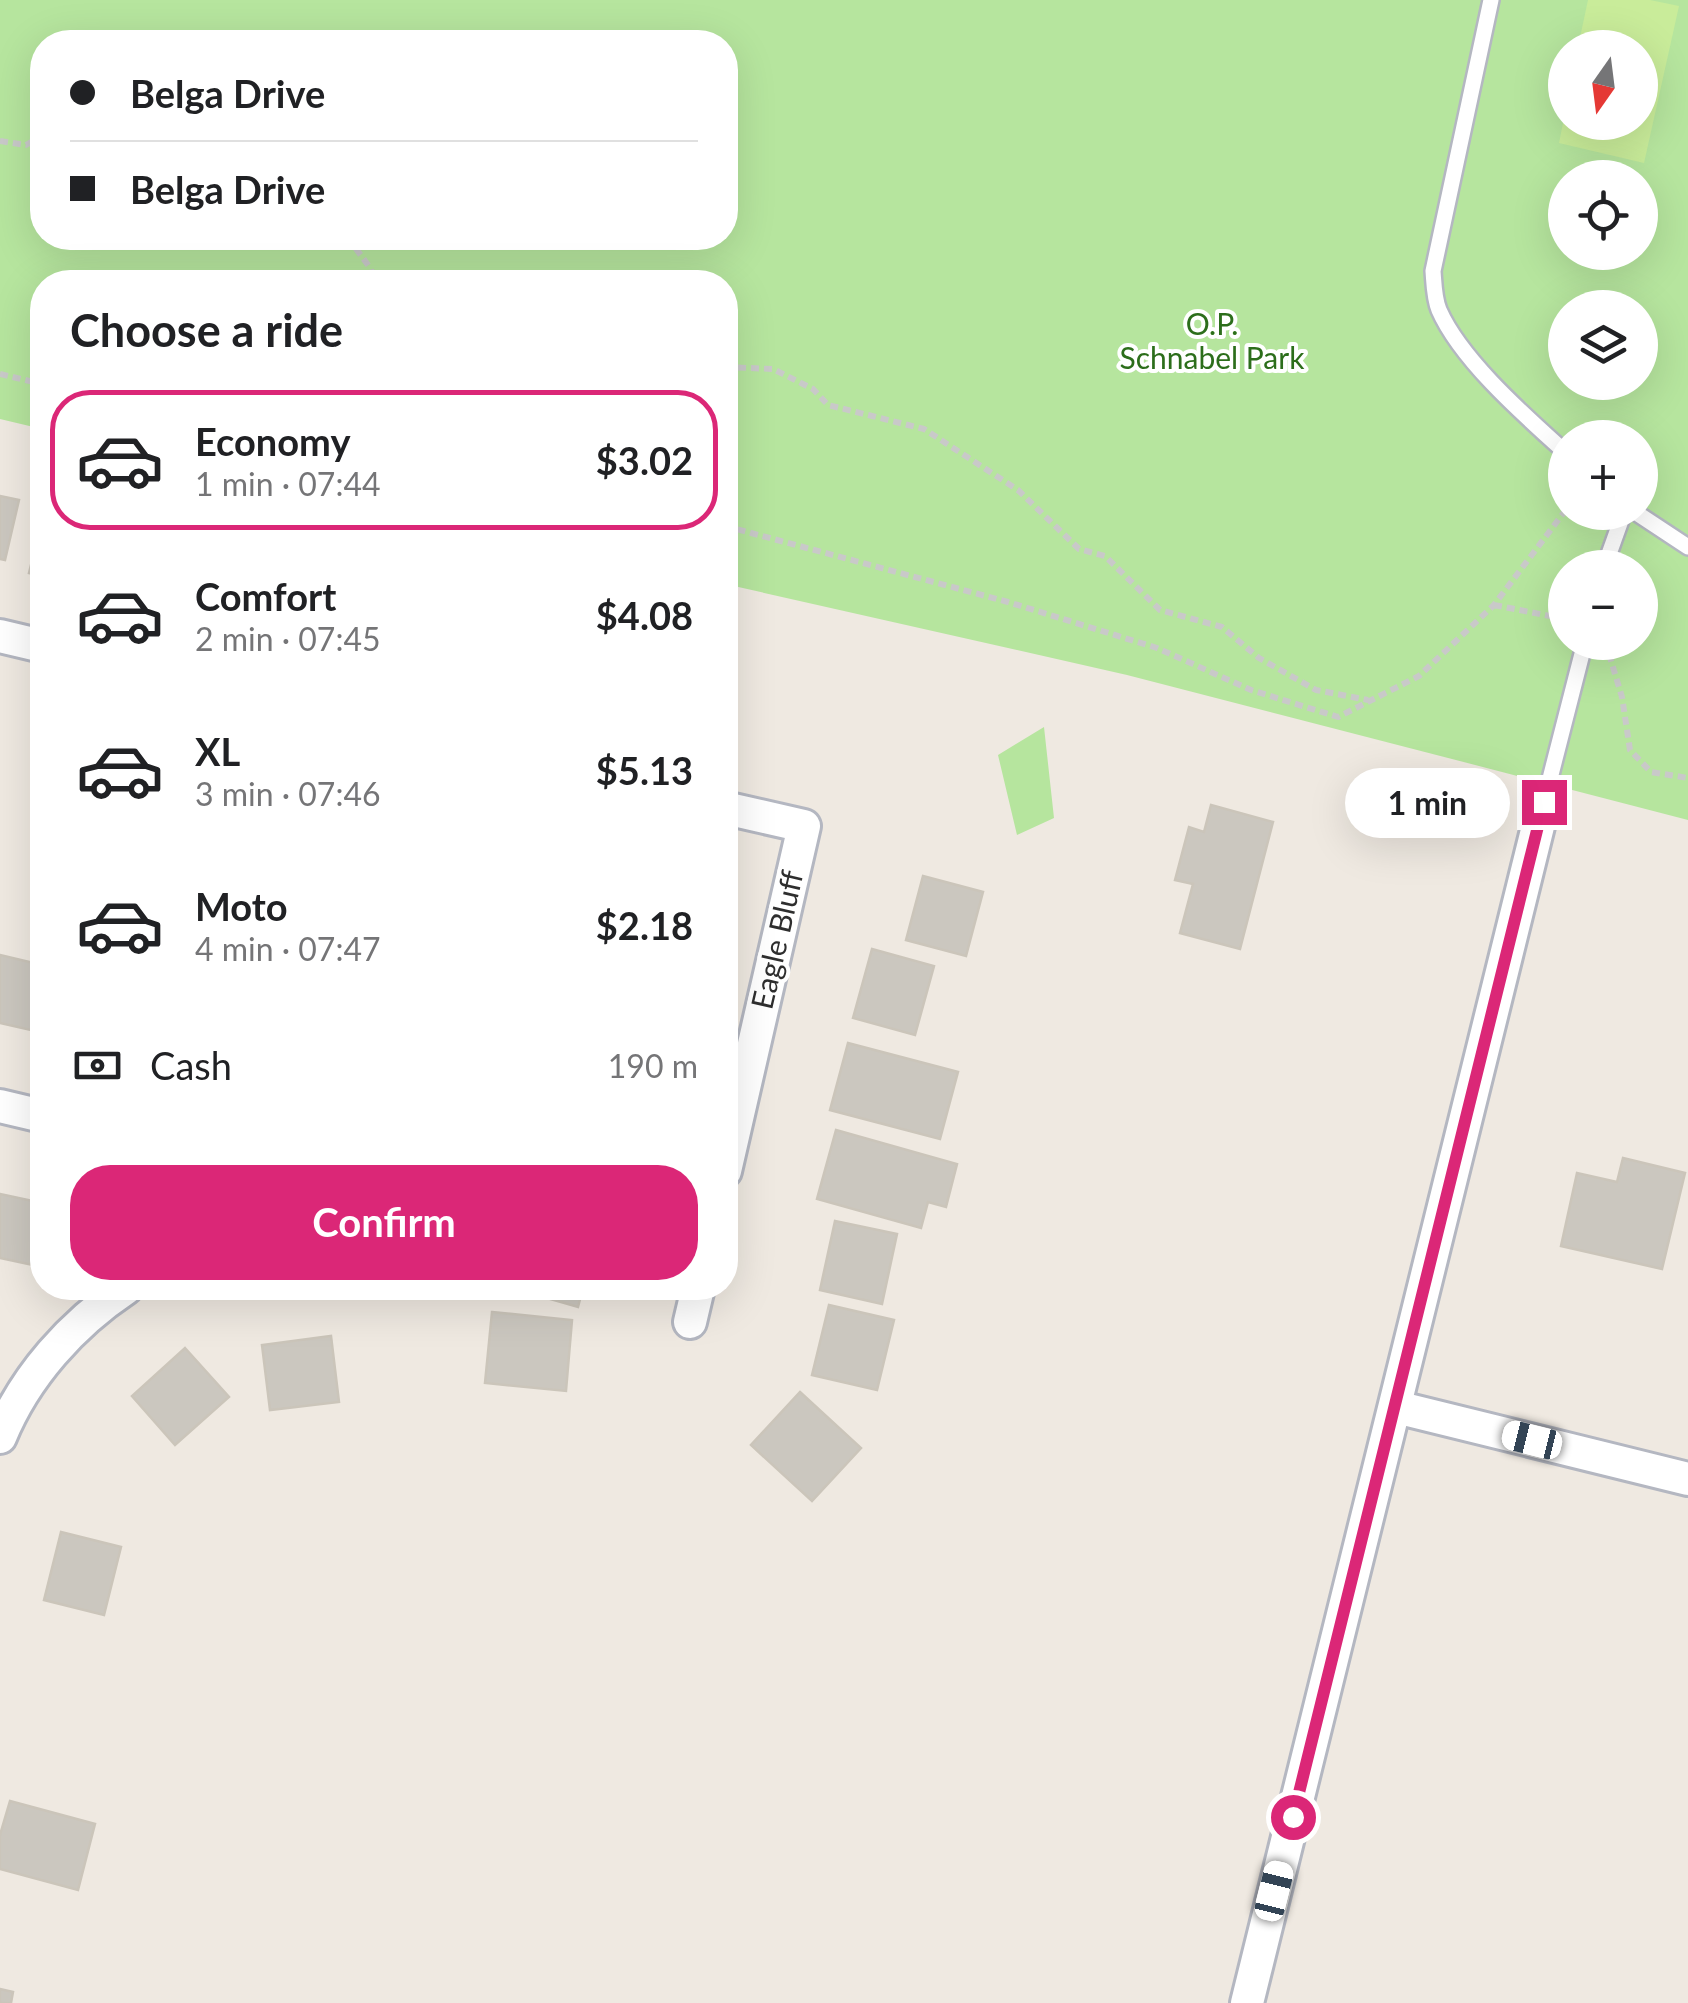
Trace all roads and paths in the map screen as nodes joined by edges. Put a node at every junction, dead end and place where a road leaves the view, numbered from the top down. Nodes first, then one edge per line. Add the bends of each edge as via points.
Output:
1 (1491, 0) edge
2 (0, 141) edge
3 (30, 142) edge
4 (738, 367) edge
5 (0, 374) edge
6 (30, 381) edge
7 (1548, 437) edge
8 (1658, 527) edge
9 (738, 529) edge
10 (1551, 530) edge
11 (1688, 547) edge
12 (1494, 605) junction
13 (1548, 615) edge
14 (0, 636) edge
15 (30, 643) edge
16 (1580, 660) edge
17 (1611, 660) edge
18 (1370, 700) junction
19 (1688, 778) edge
20 (1544, 802) joint
21 (738, 811) edge
22 (0, 1106) edge
23 (30, 1113) edge
24 (738, 1113) edge
25 (108, 1300) edge
26 (695, 1300) edge
27 (690, 1322) dead end
28 (1396, 1407) junction
29 (0, 1437) edge
30 (1688, 1479) edge
31 (1246, 2003) edge

1 - 7 lane via 1433,270 1437,307 1459,343
2 - 3 path
4 - 18 path via 773,369 828,405 924,429 1018,490 1079,549 1105,556 1160,610 1222,627 1258,658 1316,690
5 - 6 path
8 - 11 lane
9 - 18 path via 1157,648 1250,690 1338,716
10 - 12 path
12 - 13 path
12 - 18 path via 1420,676
14 - 15 street
16 - 20 lane
17 - 19 path via 1630,750 1651,772
20 - 28 street
21 - 24 street, Eagle Bluff via 804,826
22 - 23 street
25 - 29 street via 45,1362
26 - 27 street
28 - 30 street
28 - 31 street

